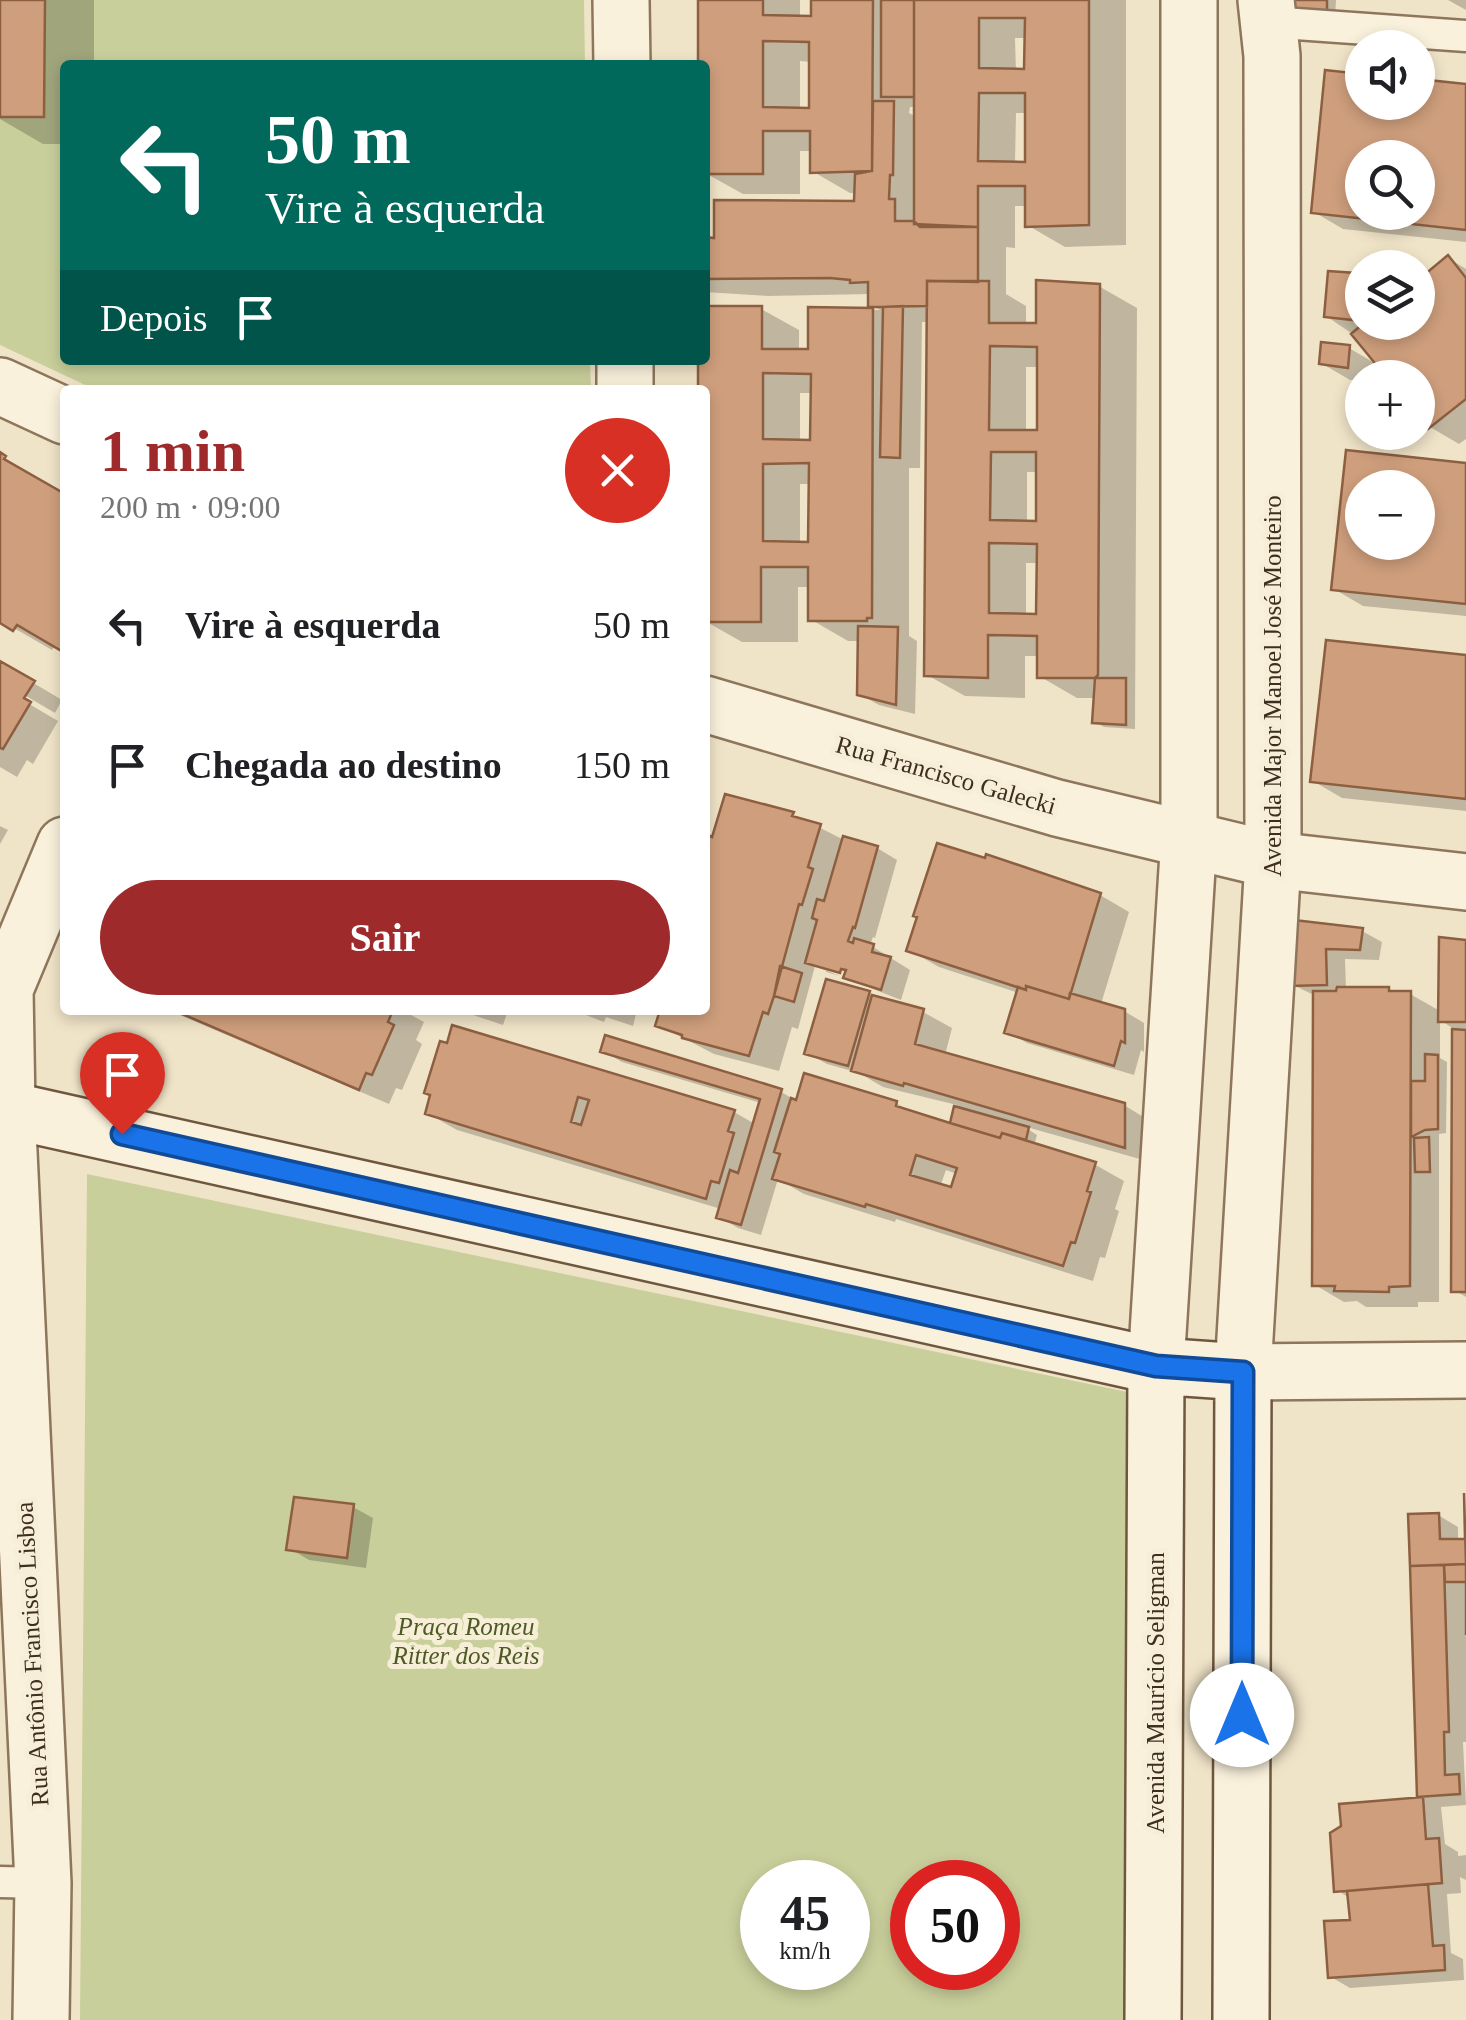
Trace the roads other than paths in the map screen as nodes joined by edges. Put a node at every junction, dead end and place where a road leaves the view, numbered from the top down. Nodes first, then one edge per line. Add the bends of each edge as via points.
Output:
1 (621, 0) edge
2 (1190, 0) edge
3 (1267, 11) edge
4 (1466, 36) edge
5 (622, 60) edge
6 (0, 386) edge
7 (60, 414) edge
8 (710, 705) edge
9 (1189, 838) junction
10 (60, 856) edge
11 (1273, 860) junction
12 (1466, 882) edge
13 (2, 1106) edge
14 (1156, 1366) junction
15 (1466, 1370) edge
16 (1243, 1372) junction
17 (21, 1882) edge
18 (42, 2020) edge
19 (1154, 2020) edge
20 (1241, 2020) edge

1 - 5 street
2 - 9 street
3 - 4 lane
3 - 11 street, Avenida Major Manoel José Monteiro
6 - 7 street
8 - 9 street, Rua Francisco Galecki via 1057,808
9 - 11 street, Rua Francisco Galecki
9 - 14 street
10 - 13 street, Rua Antônio Francisco Lisboa via 5,990
11 - 12 street, Rua Francisco Galecki
11 - 16 street, Avenida Major Manoel José Monteiro
13 - 14 street
13 - 17 street, Rua Antônio Francisco Lisboa
14 - 16 street
14 - 19 street, Avenida Maurício Seligman
15 - 16 street
16 - 20 street
17 - 18 street, Rua Antônio Francisco Lisboa

